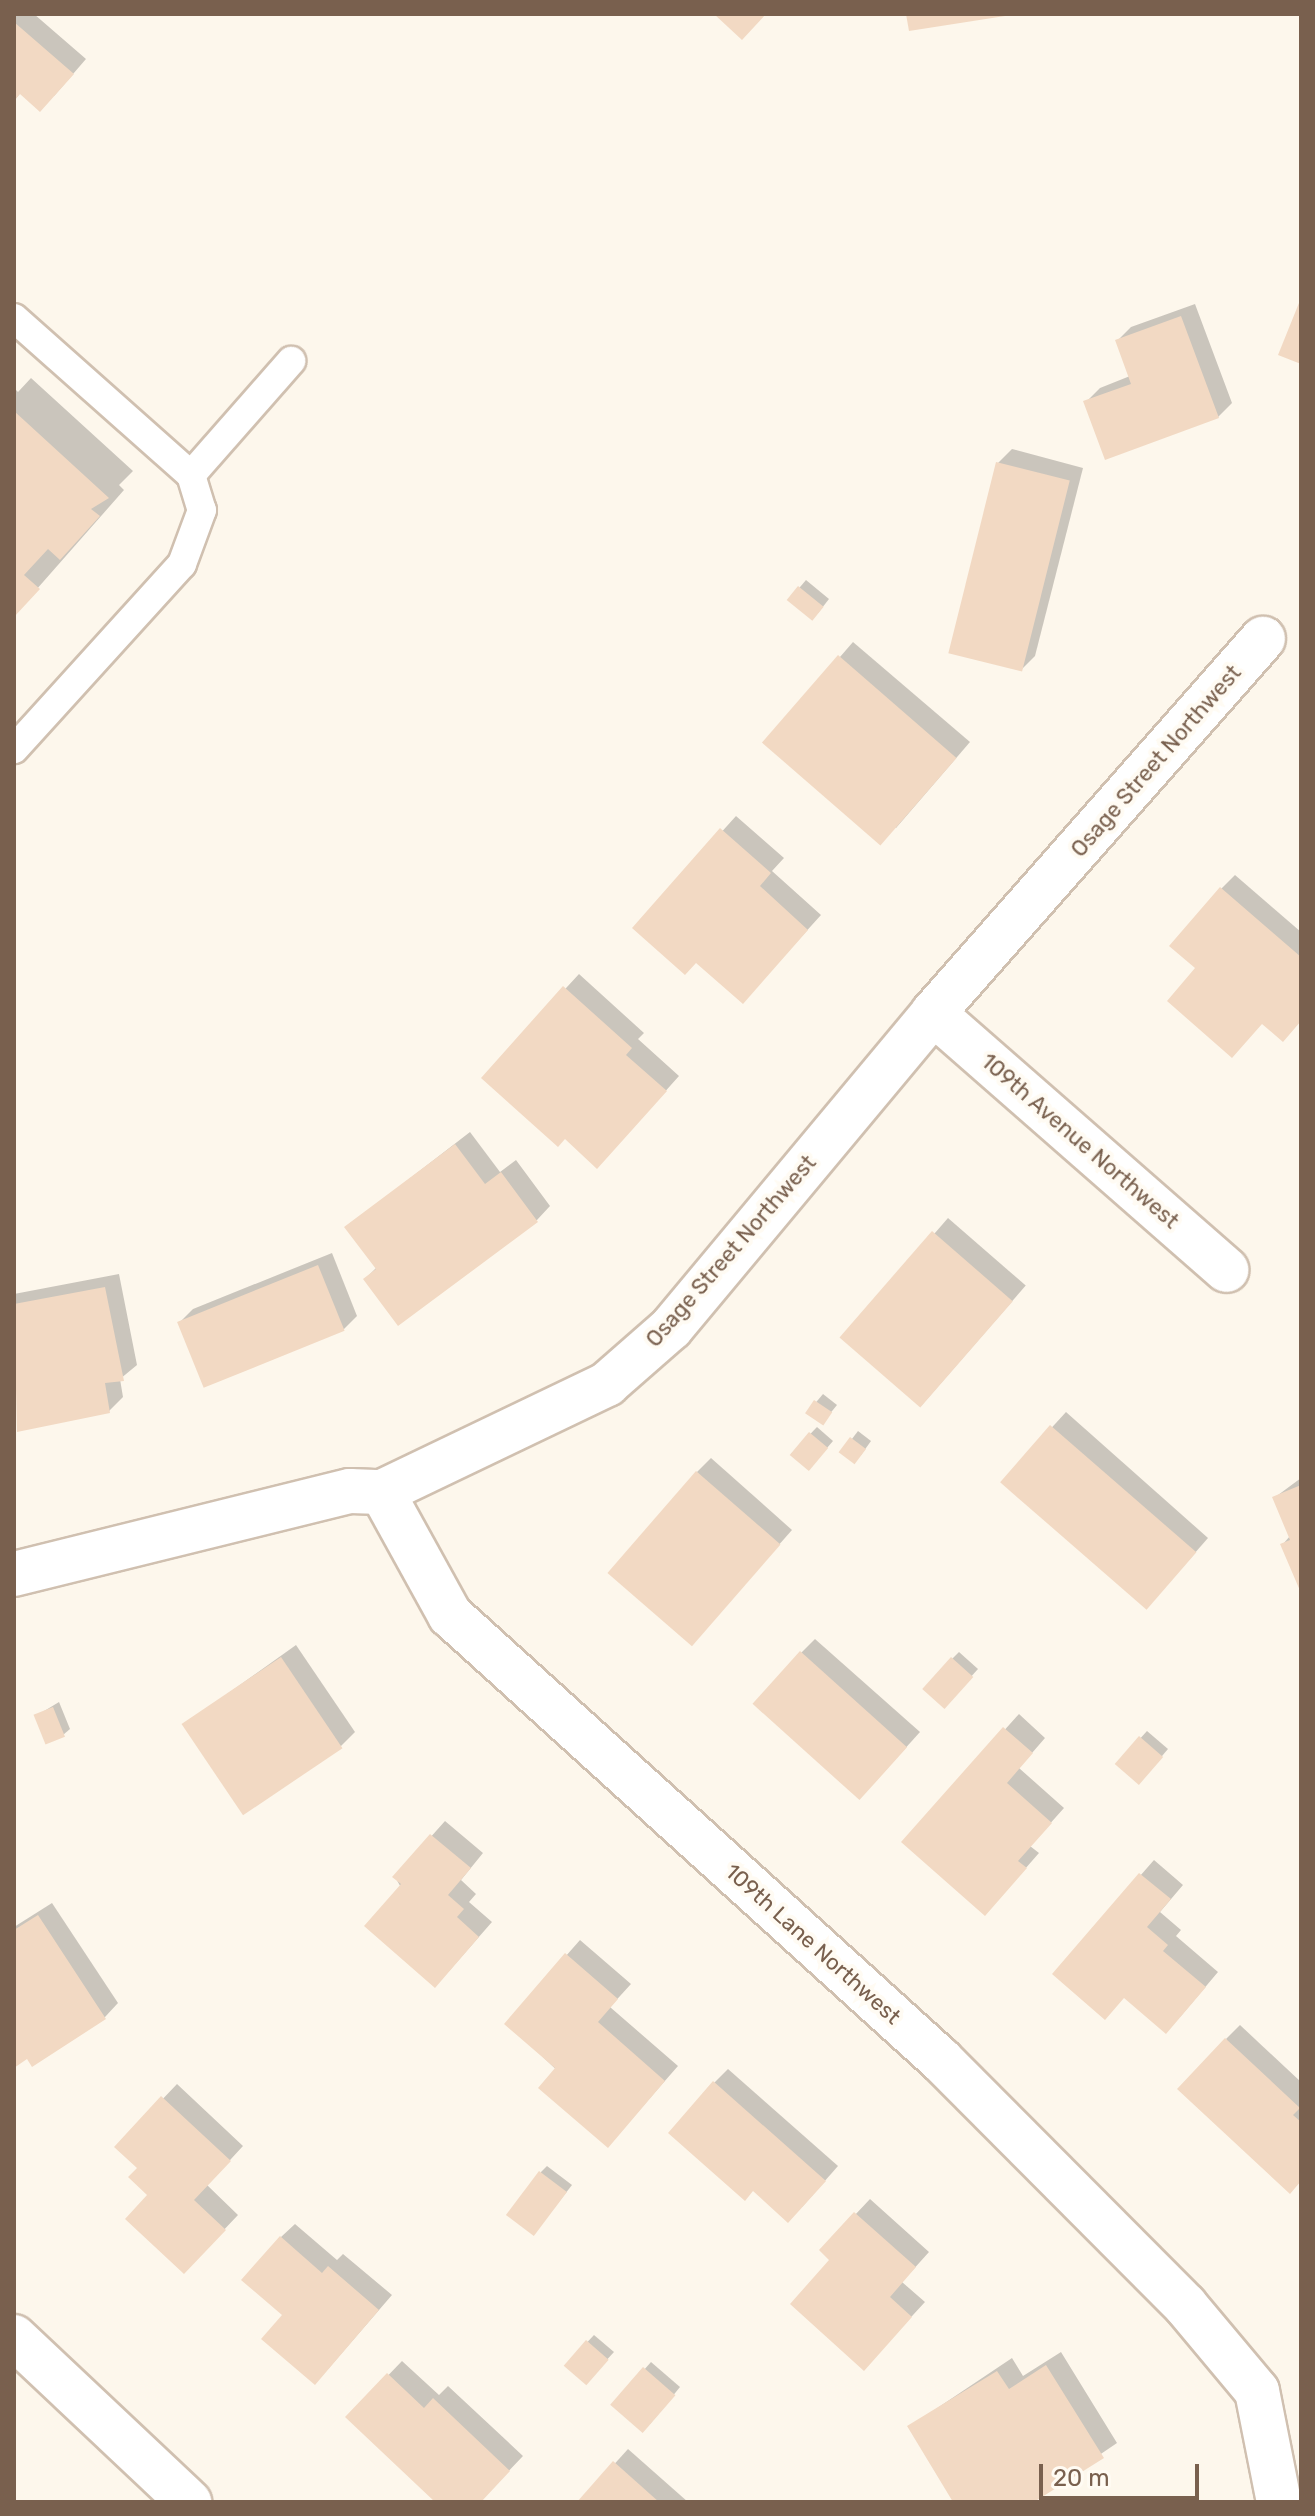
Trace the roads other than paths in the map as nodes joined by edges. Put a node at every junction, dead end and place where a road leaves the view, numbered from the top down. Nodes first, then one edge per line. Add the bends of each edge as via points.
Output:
1 (14, 318) edge
2 (291, 361) dead end
3 (191, 475) junction
4 (1263, 639) dead end
5 (14, 749) edge
6 (933, 1013) junction
7 (1227, 1270) dead end
8 (382, 1492) junction
9 (14, 1574) edge
10 (14, 2337) edge
11 (189, 2502) edge
12 (1279, 2502) edge

1 - 3 lane
2 - 3 lane
3 - 5 lane via 202,510 182,564
4 - 6 street, Osage Street Northwest
6 - 7 street, 109th Avenue Northwest
6 - 8 street, Osage Street Northwest via 671,1328 616,1376
8 - 9 street, Osage Street Northwest via 350,1491
8 - 12 street, 109th Lane Northwest via 450,1615 941,2060 1185,2305 1257,2391
10 - 11 street

